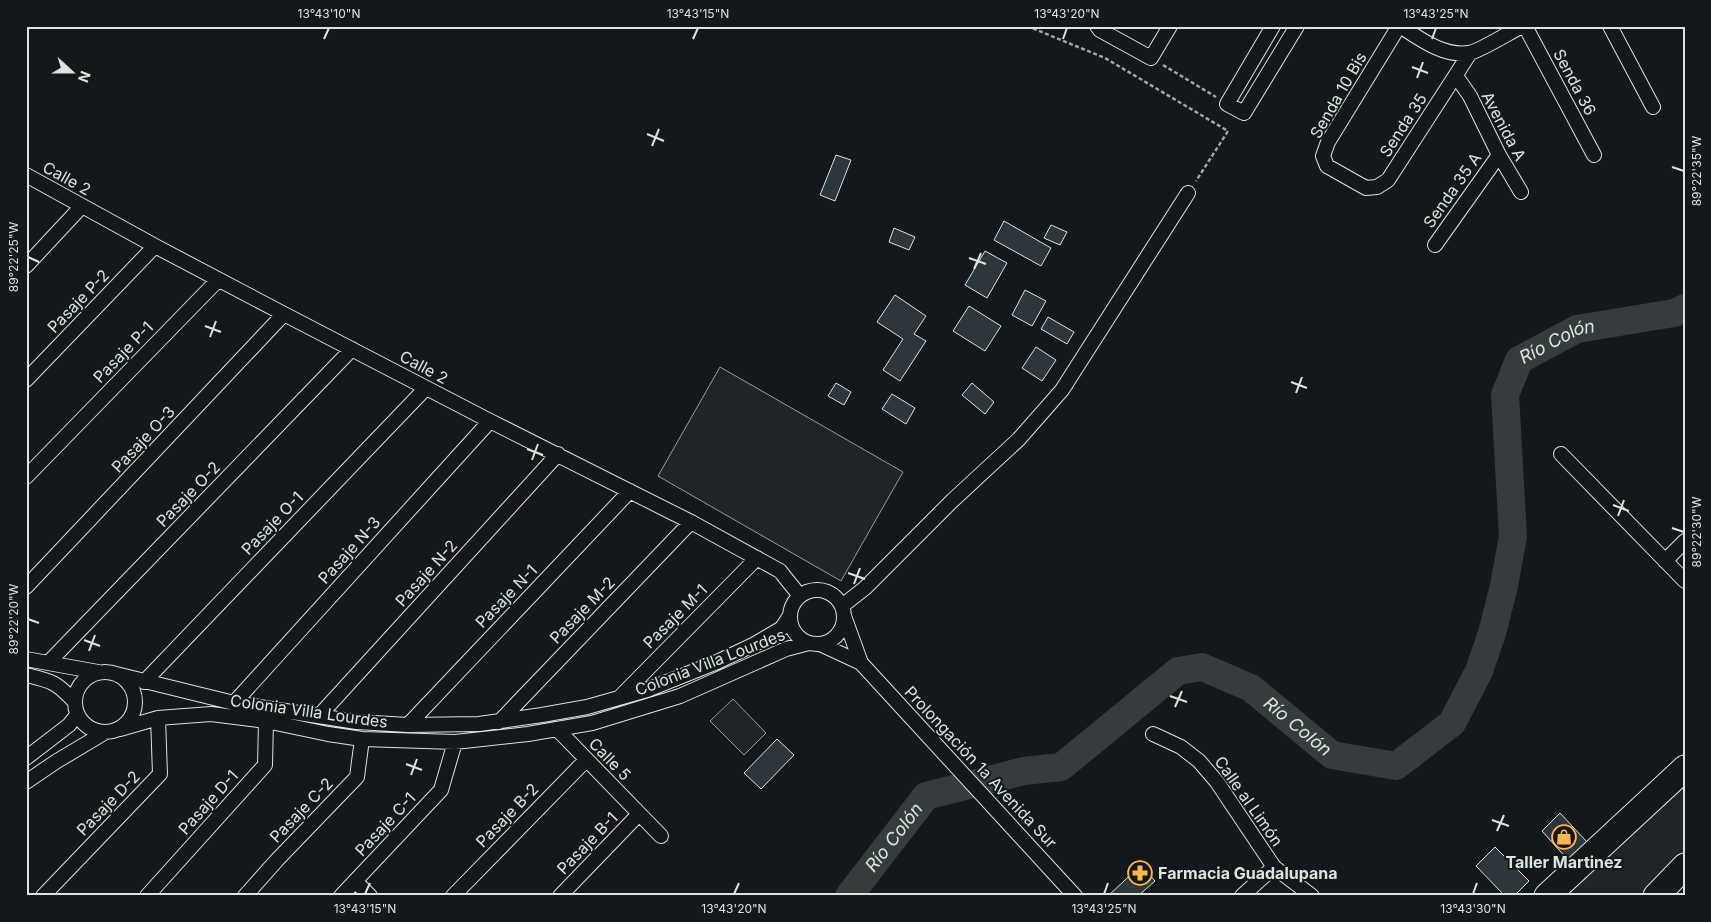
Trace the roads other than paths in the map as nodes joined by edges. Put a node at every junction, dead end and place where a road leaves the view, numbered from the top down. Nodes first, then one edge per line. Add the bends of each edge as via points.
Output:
1 (1097, 26) edge
2 (1170, 26) edge
3 (1273, 26) edge
4 (1298, 26) edge
5 (1400, 26) edge
6 (1524, 26) edge
7 (1610, 26) edge
8 (1470, 52) junction
9 (1456, 76) junction
10 (1653, 107) dead end
11 (1498, 155) junction
12 (1594, 155) dead end
13 (26, 175) edge
14 (1377, 188) joint
15 (1521, 192) dead end
16 (1188, 193) road end
17 (82, 206) junction
18 (1435, 245) dead end
19 (154, 246) junction
20 (26, 266) edge
21 (218, 280) junction
22 (284, 314) junction
23 (352, 349) junction
24 (26, 380) edge
25 (426, 388) junction
26 (490, 421) junction
27 (558, 454) junction
28 (1561, 454) dead end
29 (26, 477) edge
30 (630, 491) junction
31 (691, 522) junction
32 (1685, 541) edge
33 (757, 558) junction
34 (1665, 561) junction
35 (1685, 581) edge
36 (26, 588) edge
37 (800, 596) junction
38 (843, 611) junction
39 (789, 617) junction
40 (814, 644) junction
41 (26, 659) edge
42 (48, 663) junction
43 (861, 663) junction
44 (105, 672) junction
45 (26, 675) edge
46 (144, 682) junction
47 (619, 698) junction
48 (74, 700) junction
49 (234, 703) junction
50 (77, 715) junction
51 (319, 716) junction
52 (158, 718) junction
53 (266, 721) junction
54 (498, 722) junction
55 (408, 725) junction
56 (120, 729) junction
57 (556, 729) junction
58 (104, 733) junction
59 (1152, 734) dead end
60 (362, 739) junction
61 (454, 742) junction
62 (26, 758) edge
63 (586, 760) junction
64 (1685, 768) edge
65 (26, 782) edge
66 (638, 814) junction
67 (661, 836) dead end
68 (1685, 866) edge
69 (1274, 867) junction
70 (355, 882) junction
71 (1067, 893) edge
72 (43, 896) edge
73 (148, 896) edge
74 (245, 896) edge
75 (341, 896) edge
76 (370, 896) edge
77 (453, 896) edge
78 (560, 896) edge
79 (1242, 896) edge
80 (1312, 896) edge
81 (1547, 896) edge
82 (1656, 896) edge

1 - 2 street via 1151,58
3 - 4 street via 1228,104 1244,113
5 - 8 street via 1442,50
5 - 14 street, Senda 10 Bis via 1328,142 1323,156 1327,166 1366,188
6 - 8 street
6 - 12 street, Senda 36
7 - 10 street
8 - 9 street, Senda 35
9 - 11 street, Avenida A via 1477,110
9 - 14 street, Senda 35 via 1388,180
11 - 15 street, Avenida A
11 - 18 street, Senda 35 A
13 - 17 street, Calle 2
16 - 38 street via 1062,390 1019,439 953,500
17 - 19 street, Calle 2
17 - 20 street
19 - 21 street, Calle 2
19 - 24 street, Pasaje P-2
21 - 22 street, Calle 2
21 - 29 street, Pasaje P-1
22 - 23 street, Calle 2
22 - 36 street, Pasaje O-3
23 - 25 street, Calle 2
23 - 42 street, Pasaje O-2
25 - 26 street, Calle 2
25 - 46 street, Pasaje O-1
26 - 27 street, Calle 2
26 - 49 street, Pasaje N-3
27 - 30 street, Calle 2
27 - 51 street, Pasaje N-2
28 - 34 street
30 - 31 street, Calle 2
30 - 55 street, Pasaje N-1
31 - 33 street, Calle 2
31 - 54 street, Pasaje M-2
32 - 34 street
33 - 37 street, Calle 2 via 780,571
33 - 47 street, Pasaje M-1
34 - 35 street
37 - 38 street via 809,591 828,592 836,598
37 - 39 street
38 - 40 street via 843,626 838,635 830,642
38 - 43 street, Prolongación 1a Avenida Sur
39 - 40 street via 795,634 801,640
39 - 47 street, Colonia Villa Lourdes via 782,628 755,644 672,681
40 - 43 street, Prolongación 1a Avenida Sur
40 - 57 street, Colonia Villa Lourdes via 786,649 680,696 592,723
41 - 42 street, Colonia Villa Lourdes
42 - 44 street, Colonia Villa Lourdes
43 - 71 street, Prolongación 1a Avenida Sur via 999,813
44 - 46 street, Colonia Villa Lourdes
44 - 48 street via 84,680
44 - 56 street via 126,680 134,694 133,715
45 - 48 street via 58,685
46 - 49 street, Colonia Villa Lourdes
47 - 54 street, Colonia Villa Lourdes via 587,707
48 - 50 street
49 - 51 street, Colonia Villa Lourdes
50 - 58 street via 88,728
50 - 62 street
51 - 55 street, Colonia Villa Lourdes
52 - 53 street, Colonia Villa Lourdes via 211,714
52 - 56 street, Colonia Villa Lourdes
52 - 72 street, Pasaje D-2 via 160,774
53 - 60 street, Colonia Villa Lourdes
53 - 73 street, Pasaje D-1 via 265,765
54 - 55 street, Colonia Villa Lourdes
56 - 58 street
57 - 61 street, Colonia Villa Lourdes
57 - 63 street, Calle 5
58 - 65 street
59 - 69 street, Calle al Limón via 1181,747 1199,761
60 - 61 street, Colonia Villa Lourdes
60 - 74 street, Pasaje C-2 via 357,777
61 - 70 street, Pasaje C-1 via 441,790
63 - 66 street, Calle 5
63 - 77 street, Pasaje B-2
64 - 81 highway
66 - 67 street, Calle 5
66 - 78 street, Pasaje B-1
68 - 82 highway
69 - 79 street
69 - 80 street, Calle al Limón
70 - 75 street, Pasaje C-1
70 - 76 street

